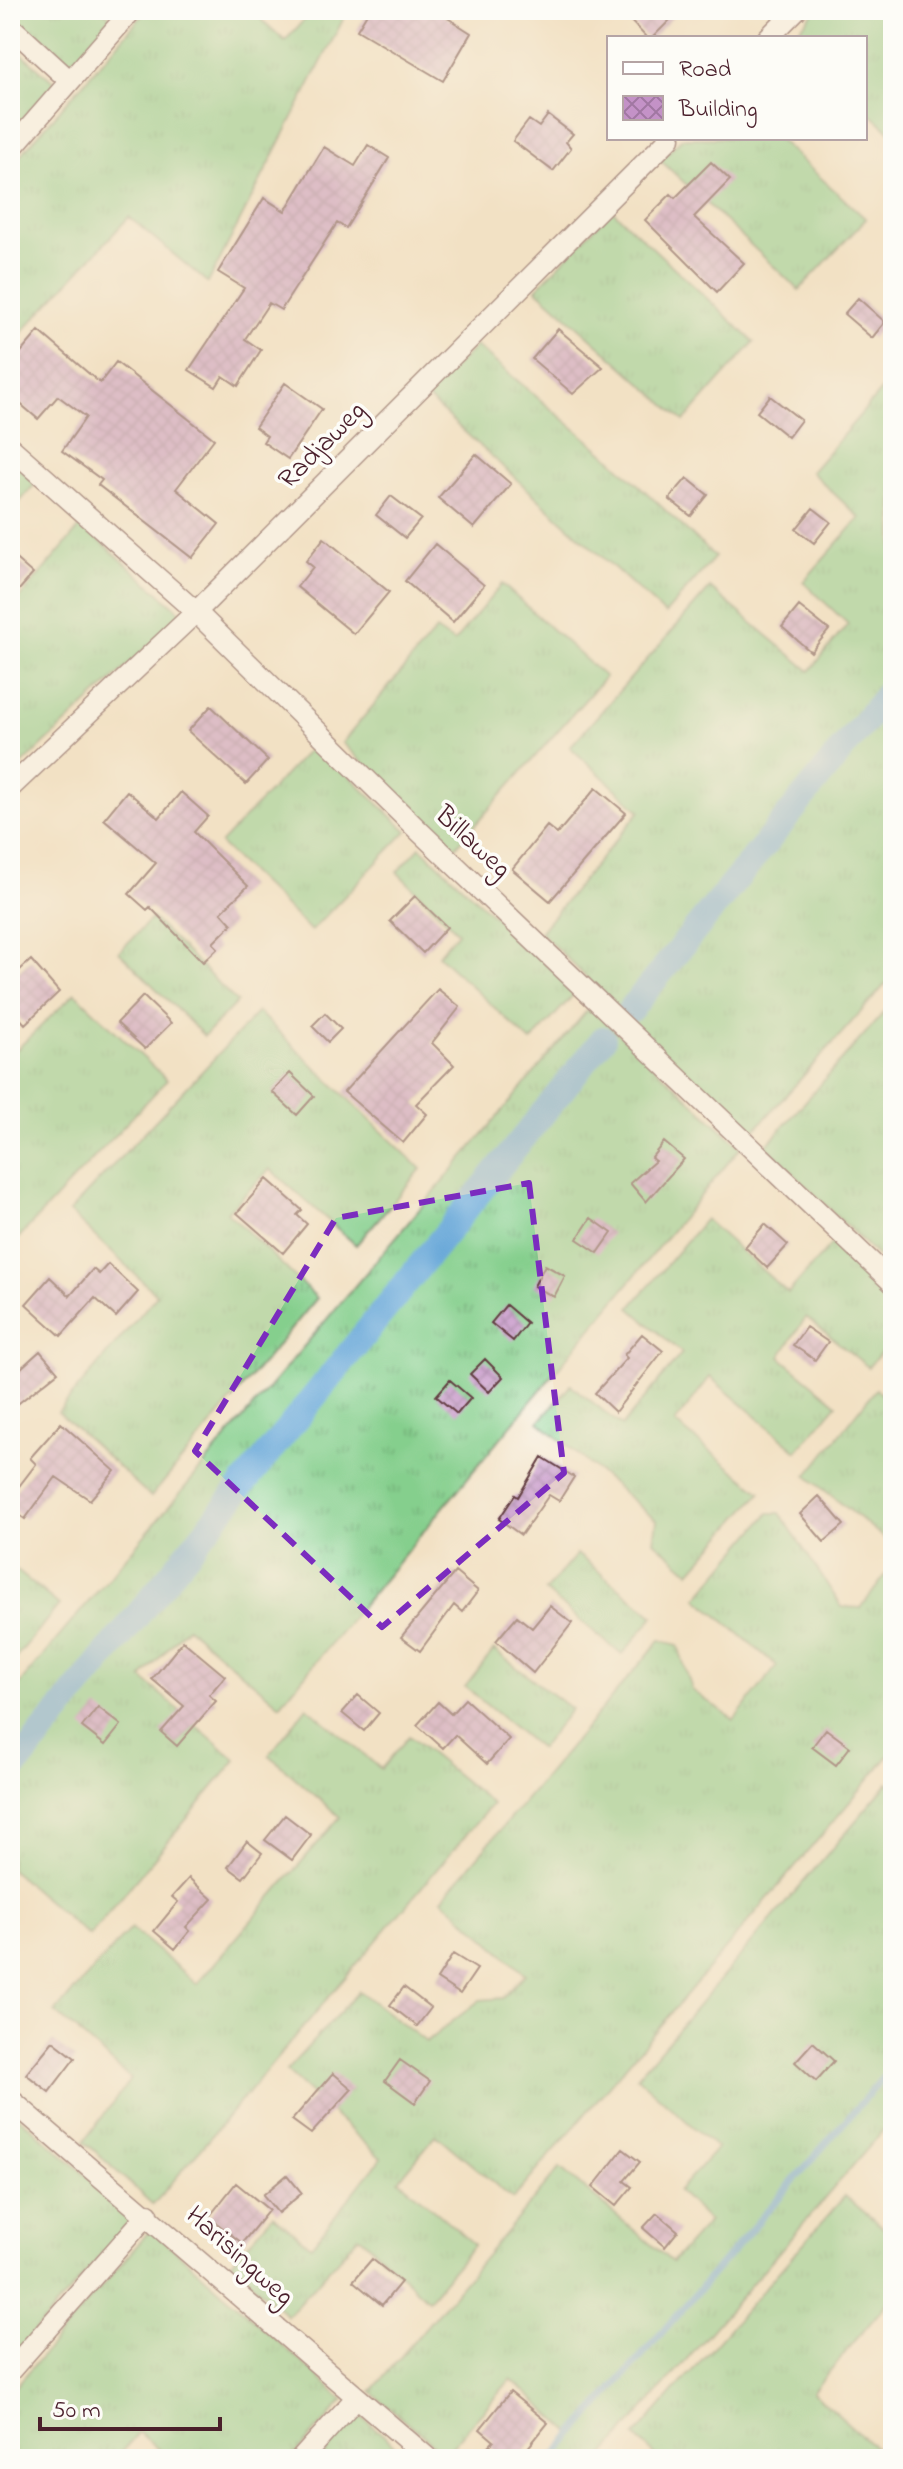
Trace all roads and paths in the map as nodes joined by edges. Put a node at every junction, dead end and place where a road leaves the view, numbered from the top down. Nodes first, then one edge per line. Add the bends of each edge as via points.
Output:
1 (132, 10) edge
2 (796, 10) edge
3 (10, 26) edge
4 (770, 36) edge
5 (70, 81) junction
6 (668, 140) edge
7 (10, 150) edge
8 (10, 447) edge
9 (196, 612) junction
10 (10, 788) edge
11 (893, 1283) edge
12 (10, 2099) edge
13 (148, 2214) junction
14 (10, 2371) edge
15 (356, 2398) junction
16 (301, 2459) edge
17 (429, 2459) edge

1 - 5 street
2 - 4 street
3 - 5 street
5 - 7 street
6 - 9 street, Radjaweg
8 - 9 street, Billaweg
9 - 10 street, Radjaweg
9 - 11 street, Billaweg
12 - 13 street, Harisingweg
13 - 14 street
13 - 15 street, Harisingweg
15 - 16 street
15 - 17 street, Harisingweg

